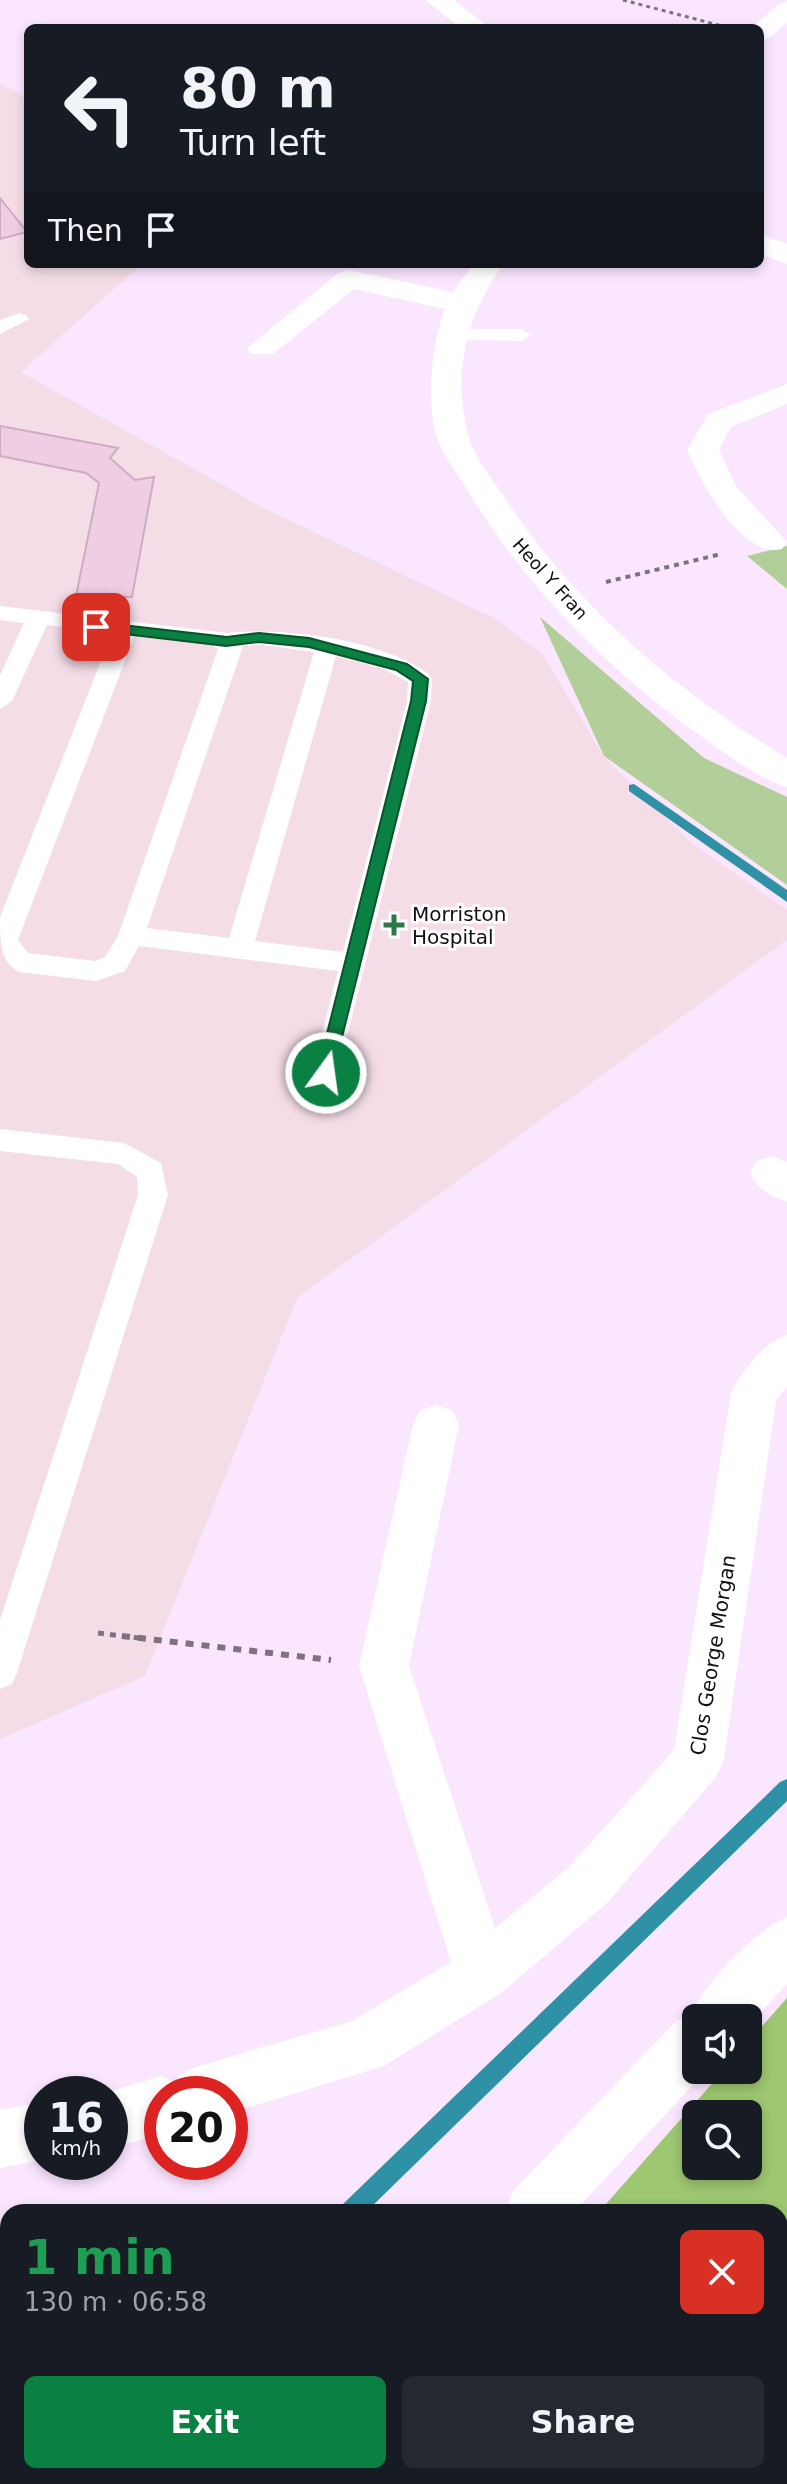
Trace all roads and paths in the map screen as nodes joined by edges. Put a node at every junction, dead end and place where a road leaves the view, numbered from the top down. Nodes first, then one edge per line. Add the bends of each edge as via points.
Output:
1 (438, 0) edge
2 (623, 0) edge
3 (787, 10) edge
4 (471, 24) edge
5 (713, 24) edge
6 (764, 30) edge
7 (485, 268) edge
8 (460, 303) junction
9 (449, 335) junction
10 (521, 335) dead end
11 (262, 348) dead end
12 (787, 393) edge
13 (770, 542) joint
14 (559, 593) junction
15 (0, 613) edge
16 (38, 619) junction
17 (125, 630) junction
18 (226, 641) junction
19 (327, 647) junction
20 (0, 701) edge
21 (787, 775) edge
22 (131, 936) junction
23 (239, 949) junction
24 (353, 963) junction
25 (326, 1073) dead end
26 (0, 1140) edge
27 (787, 1354) edge
28 (436, 1425) dead end
29 (98, 1633) dead end
30 (384, 1666) junction
31 (0, 1673) edge
32 (787, 1944) edge
33 (482, 1974) junction
34 (731, 2004) edge
35 (682, 2056) edge
36 (248, 2080) edge
37 (24, 2134) edge
38 (0, 2139) edge
39 (542, 2204) edge

1 - 4 street
2 - 5 path
3 - 6 street
7 - 8 street, Heol Y Fran
8 - 9 street, Heol Y Fran
8 - 11 street via 348,279
9 - 10 lane
9 - 14 street, Heol Y Fran via 452,433 513,540
12 - 13 street via 719,421 703,450 721,490
13 - 14 path
14 - 21 street, Heol Y Fran via 655,683 728,741
15 - 16 lane
16 - 17 lane
16 - 20 lane
17 - 18 lane
17 - 22 lane via 4,941 20,962 96,971 115,964
18 - 19 lane via 259,637
18 - 22 lane via 231,647
19 - 23 lane
19 - 24 lane via 402,667 420,679 419,701
22 - 23 lane
23 - 24 lane
24 - 25 lane
26 - 31 lane via 124,1154 151,1171 153,1195
27 - 33 street, Clos George Morgan via 754,1393 698,1760 588,1885
28 - 30 street
29 - 30 path
30 - 33 street
32 - 34 street
33 - 36 street, Clos George Morgan via 364,2046
35 - 39 street
37 - 38 street

